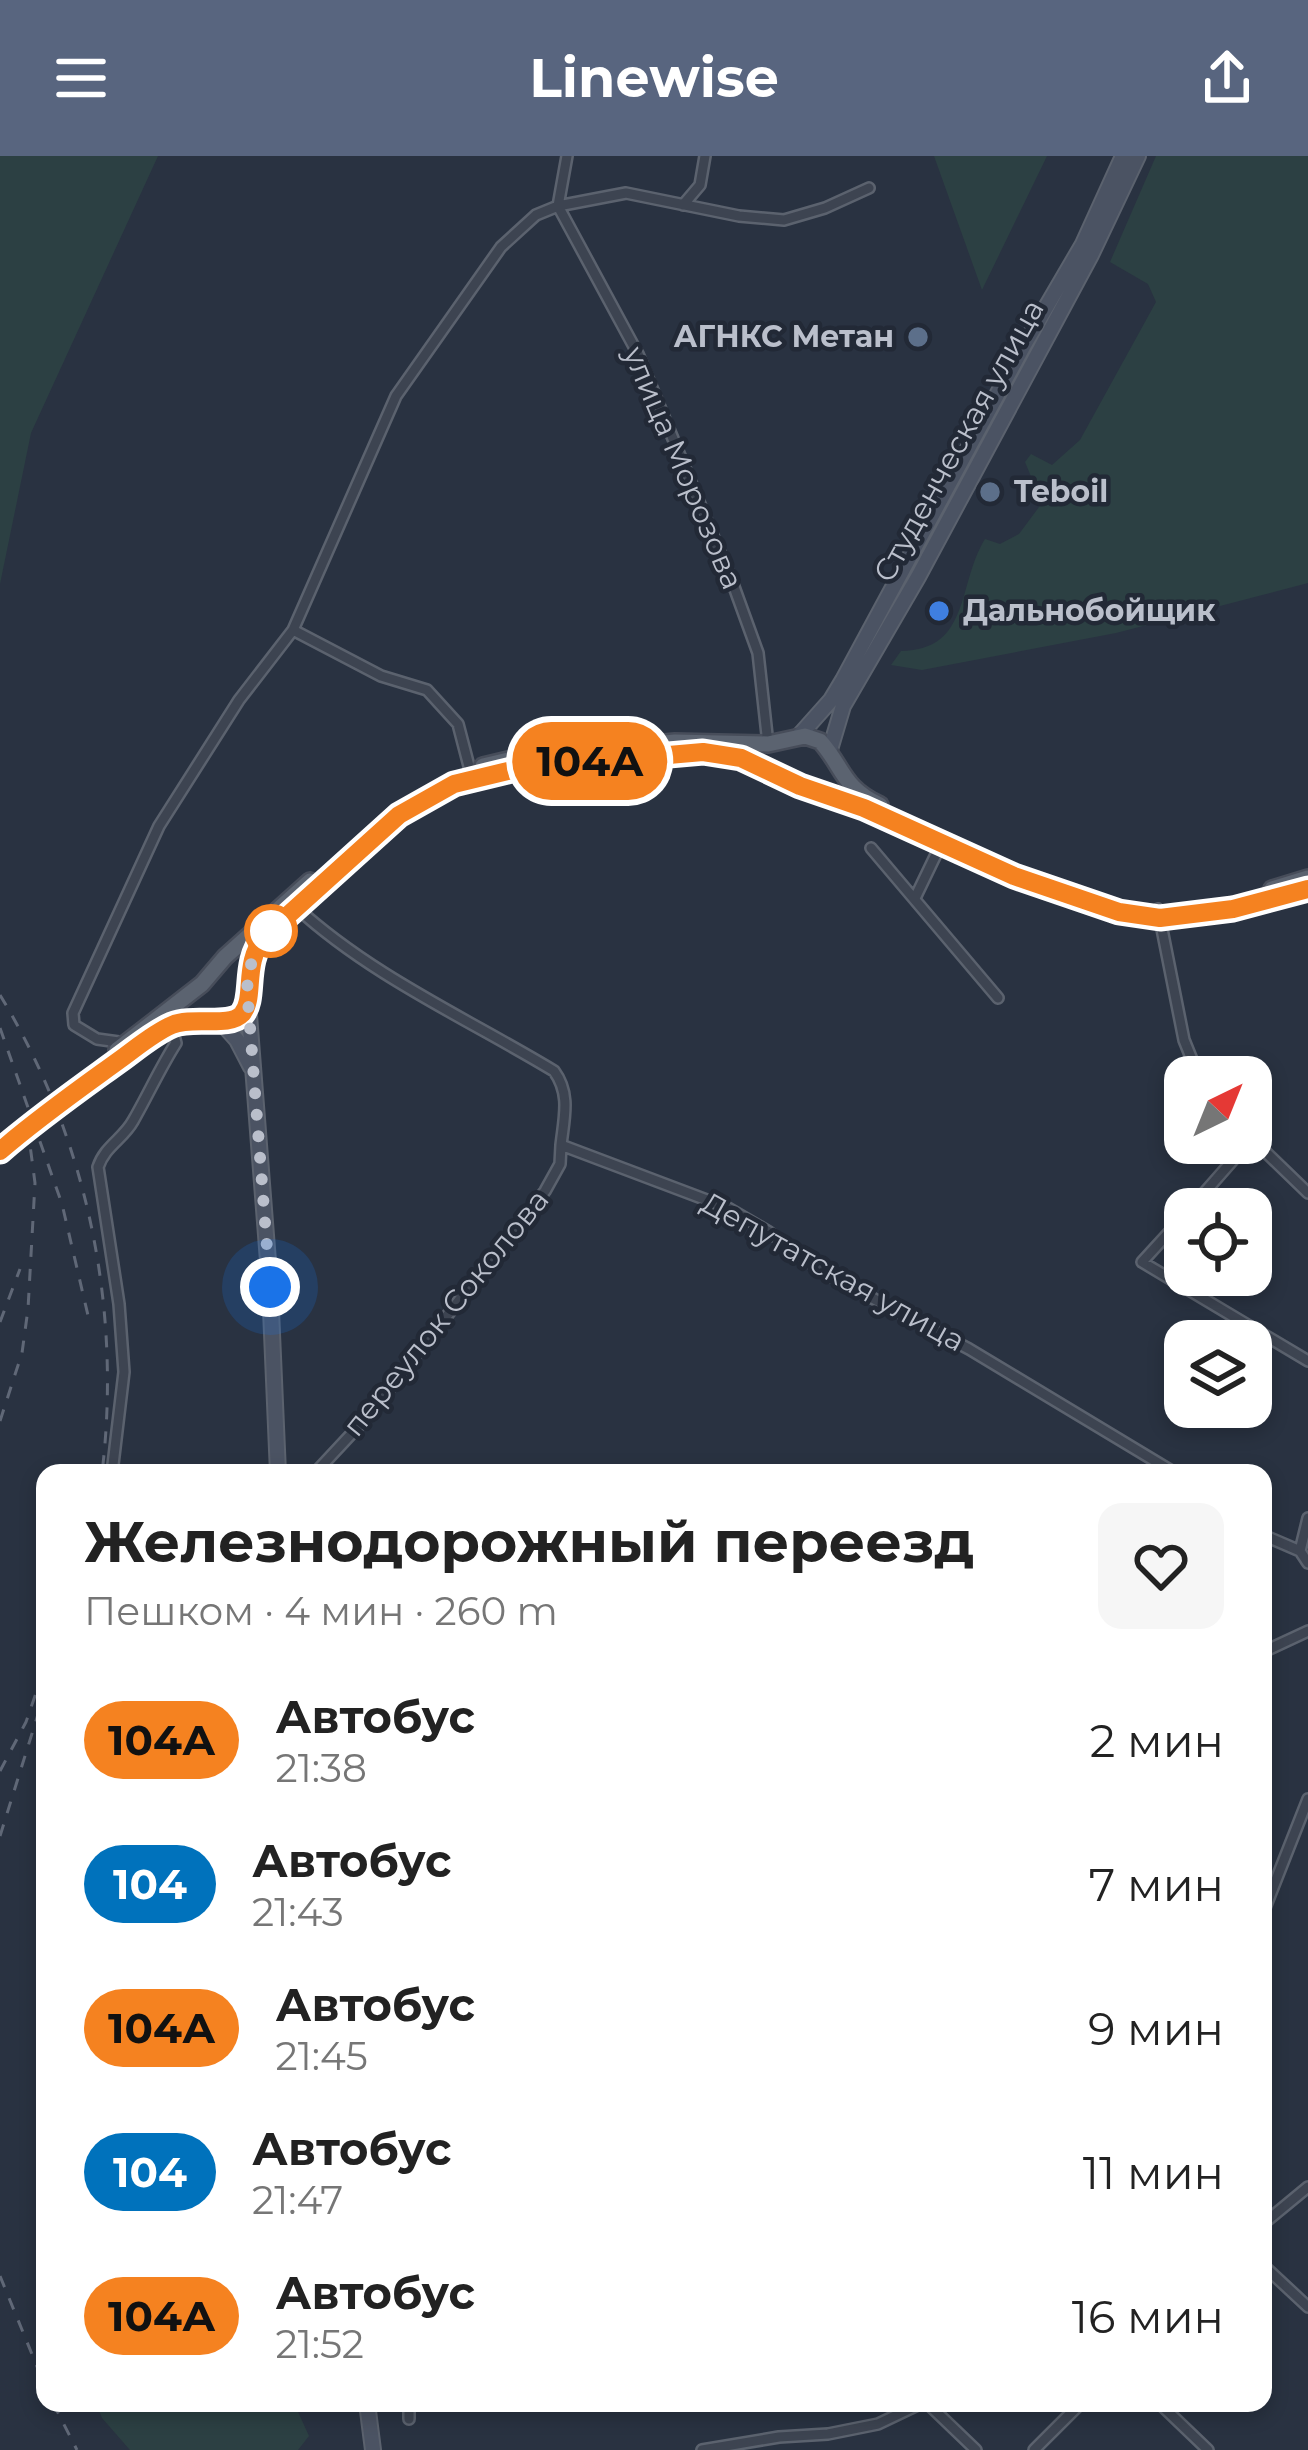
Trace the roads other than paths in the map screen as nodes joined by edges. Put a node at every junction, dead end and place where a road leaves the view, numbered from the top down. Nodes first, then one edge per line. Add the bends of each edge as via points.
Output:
1 (567, 156) edge
2 (705, 156) edge
3 (1123, 156) edge
4 (1138, 156) edge
5 (869, 188) dead end
6 (683, 205) junction
7 (558, 206) junction
8 (293, 630) junction
9 (794, 739) junction
10 (768, 744) junction
11 (830, 757) junction
12 (470, 770) junction
13 (786, 778) junction
14 (808, 787) junction
15 (942, 842) junction
16 (872, 848) dead end
17 (1308, 878) edge
18 (1308, 890) edge
19 (916, 896) junction
20 (296, 908) junction
21 (1159, 914) junction
22 (207, 980) junction
23 (248, 995) junction
24 (998, 998) dead end
25 (216, 1020) junction
26 (171, 1025) junction
27 (126, 1043) junction
28 (1190, 1056) edge
29 (255, 1077) junction
30 (0, 1139) edge
31 (561, 1145) junction
32 (0, 1150) edge
33 (1272, 1160) edge
34 (1230, 1164) edge
35 (1209, 1188) edge
36 (1308, 1193) edge
37 (1164, 1238) edge
38 (1164, 1275) edge
39 (1199, 1296) edge
40 (1308, 1361) edge
41 (113, 1464) edge
42 (277, 1464) edge
43 (323, 1464) edge
44 (1160, 1464) edge
45 (1308, 1518) edge
46 (1272, 1539) edge
47 (1300, 1552) junction
48 (1308, 1563) edge
49 (1308, 1631) edge
50 (1272, 1648) edge
51 (1308, 1799) edge
52 (1272, 1890) edge
53 (1308, 2187) edge
54 (1272, 2217) edge
55 (1272, 2273) edge
56 (1308, 2307) edge
57 (368, 2412) edge
58 (409, 2412) edge
59 (904, 2412) edge
60 (934, 2412) edge
61 (1073, 2412) edge
62 (1169, 2412) edge
63 (409, 2419) dead end
64 (373, 2450) edge
65 (702, 2450) edge
66 (976, 2450) edge
67 (1034, 2450) edge
68 (1208, 2450) edge

1 - 7 street
2 - 6 street via 700,185
3 - 9 main road, Студенческая улица via 1083,244 844,680
4 - 11 main road, Студенческая улица via 843,706
5 - 6 street via 784,220
6 - 7 street via 626,193
7 - 8 street via 501,248 396,396
7 - 10 street, улица Морозова via 638,354 733,584 758,653
8 - 12 street via 381,676 427,689 458,724
8 - 27 street via 159,826 73,1013 74,1025 97,1039
9 - 10 main road
9 - 11 main road via 820,740
9 - 13 main road via 781,754
10 - 12 main road via 623,746
11 - 14 main road via 827,775
11 - 21 main road via 867,800 1018,868
12 - 22 main road via 393,809
13 - 14 main road
13 - 20 main road via 703,752 490,773 399,815
14 - 15 main road
15 - 19 street
15 - 21 main road via 1119,912
16 - 19 street
17 - 21 main road
18 - 21 main road via 1233,909
19 - 24 street
20 - 23 main road via 258,944
20 - 31 street via 447,1012 554,1071 566,1100
21 - 28 street
22 - 23 main road via 232,974
22 - 25 main road via 200,1003
22 - 27 main road
23 - 25 main road via 238,1017
23 - 29 main road
25 - 26 main road
25 - 29 main road via 238,1040
26 - 32 main road
26 - 41 street via 176,1043 98,1167 124,1372
27 - 30 main road
29 - 42 main road
31 - 43 street, переулок Соколова via 545,1190
31 - 44 street, Депутатская улица via 728,1208 821,1271
33 - 36 street
34 - 35 street
37 - 38 street via 1142,1262
39 - 40 street
45 - 47 street
46 - 47 street
47 - 48 street
49 - 50 street
51 - 52 street
53 - 54 street
55 - 56 street
57 - 64 main road
58 - 63 street
59 - 65 street via 828,2434
60 - 66 street
61 - 67 street
62 - 68 street

